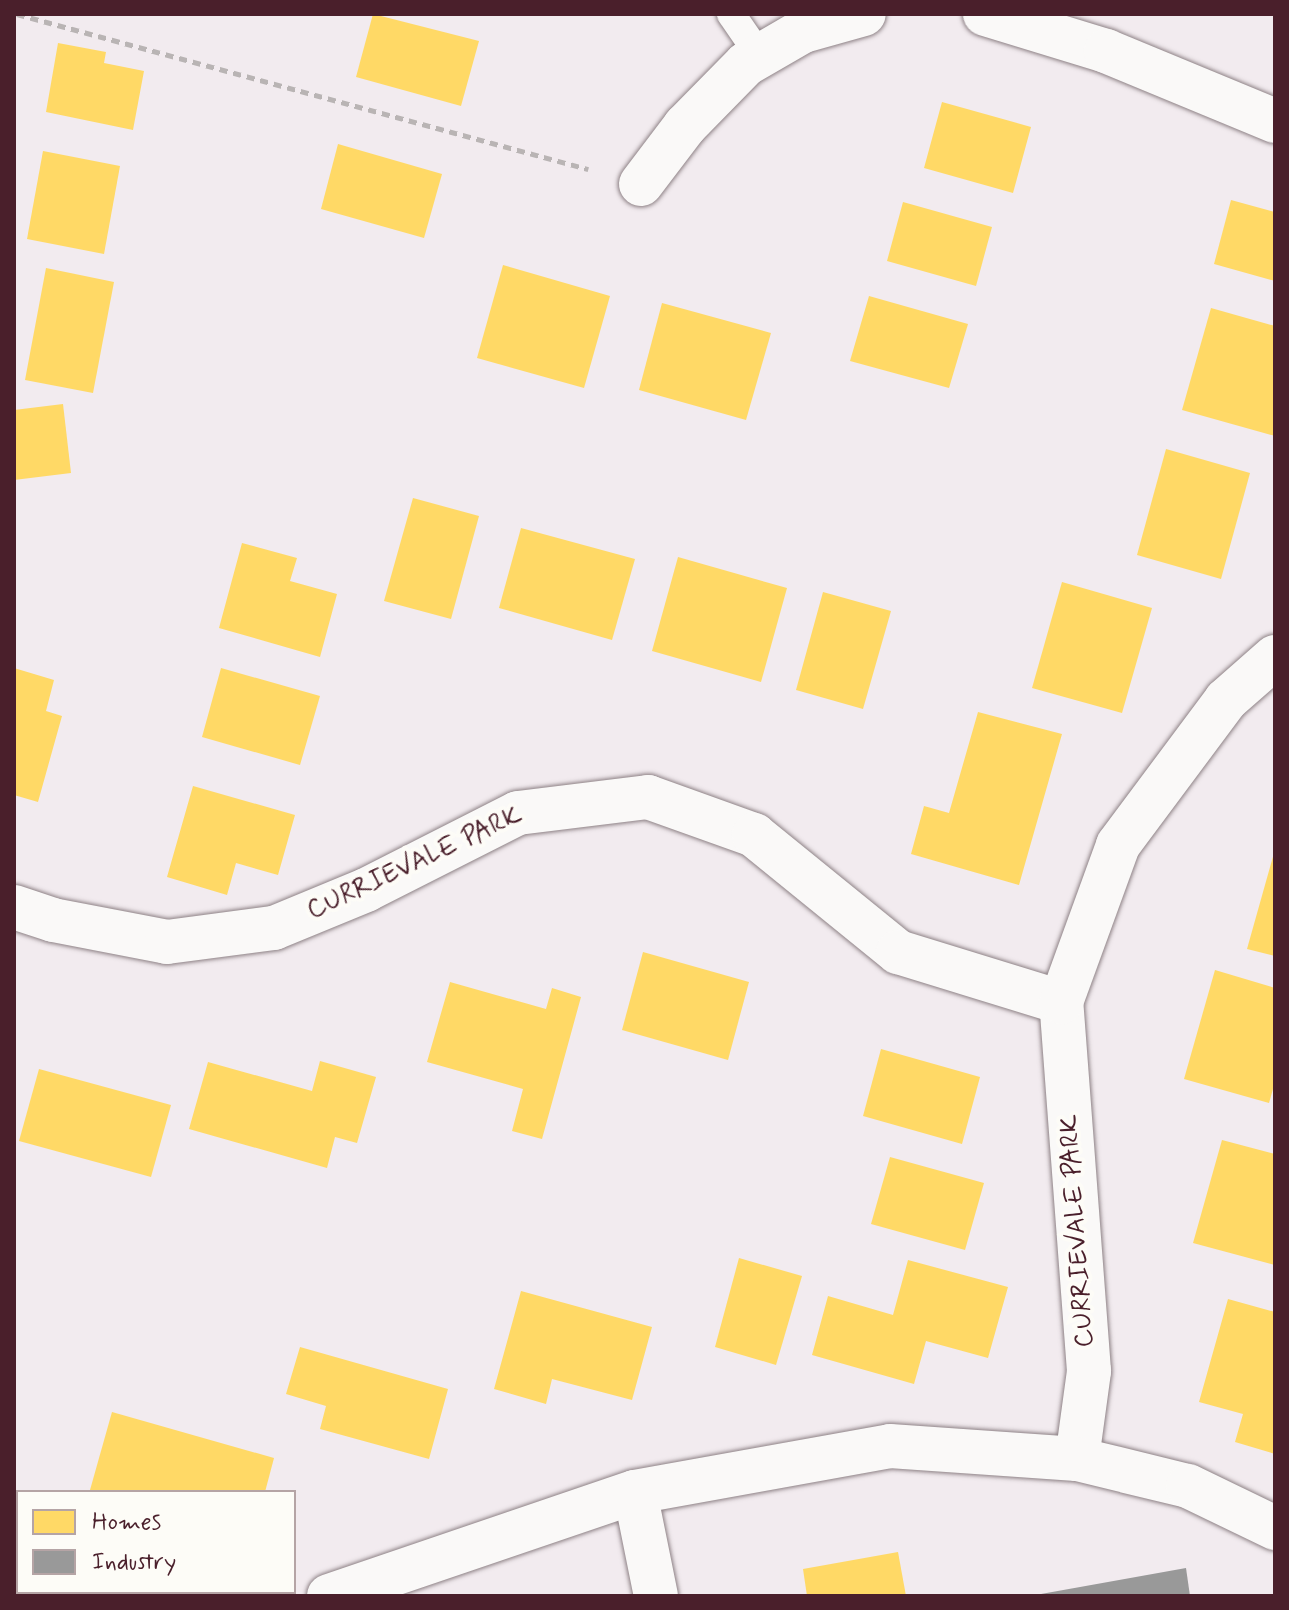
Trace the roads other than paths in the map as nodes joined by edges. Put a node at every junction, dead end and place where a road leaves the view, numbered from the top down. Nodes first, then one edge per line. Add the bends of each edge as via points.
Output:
1 (731, 14) edge
2 (864, 14) edge
3 (985, 14) edge
4 (760, 56) junction
5 (1275, 121) edge
6 (641, 184) road end
7 (1275, 657) edge
8 (33, 914) edge
9 (1061, 1002) junction
10 (1077, 1459) junction
11 (635, 1492) junction
12 (1275, 1528) edge
13 (329, 1596) edge
14 (656, 1596) edge

1 - 4 lane
2 - 4 street via 803,31
3 - 5 street via 1106,51
4 - 6 street via 685,126
7 - 9 street, CURRIEVALE PARK via 1226,700 1118,845
8 - 9 street, CURRIEVALE PARK via 167,942 274,928 366,890 518,813 648,797 754,835 898,952
9 - 10 street, CURRIEVALE PARK via 1089,1371
10 - 11 street via 890,1446
10 - 12 street via 1188,1486
11 - 13 street
11 - 14 street

